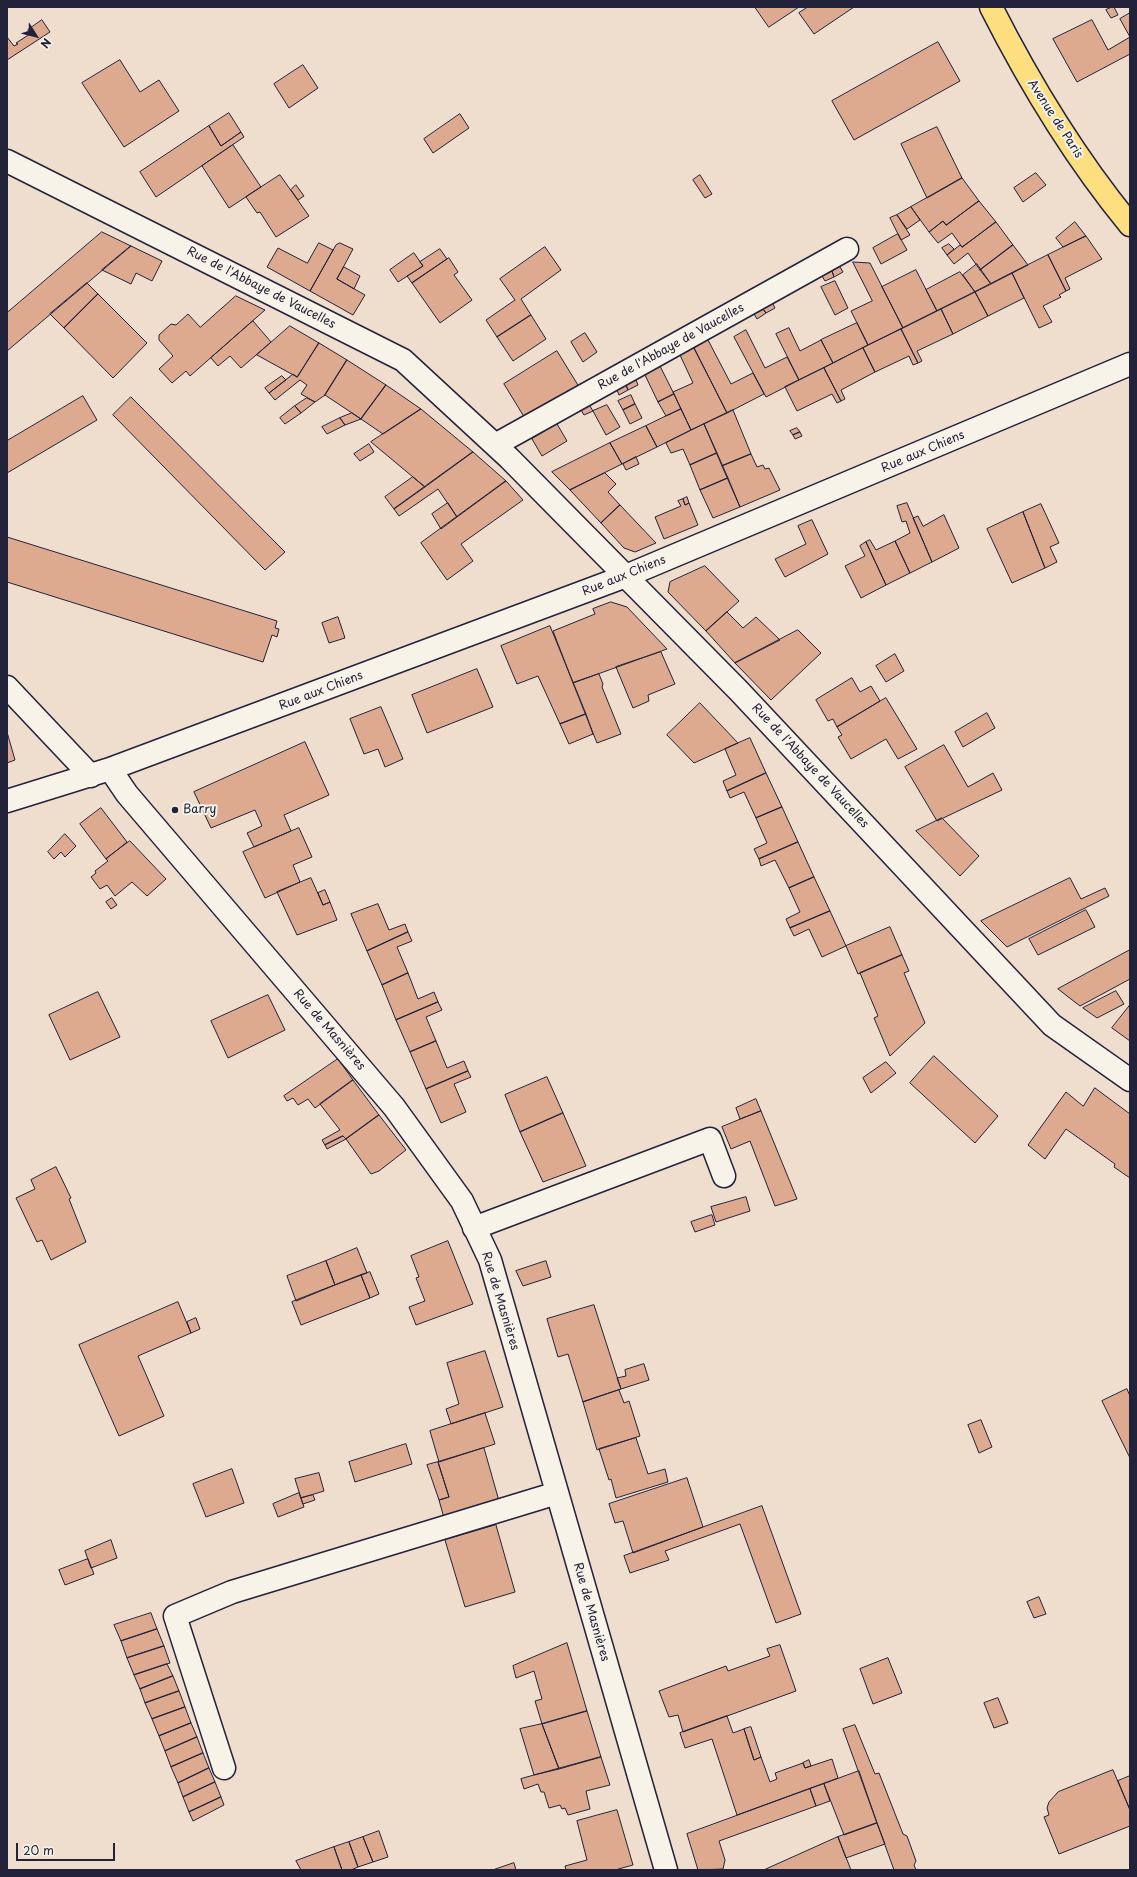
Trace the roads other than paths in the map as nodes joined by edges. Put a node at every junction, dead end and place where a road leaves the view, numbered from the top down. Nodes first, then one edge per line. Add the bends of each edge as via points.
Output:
1 (991, 7) edge
2 (7, 161) edge
3 (1130, 225) edge
4 (847, 249) dead end
5 (1130, 364) edge
6 (495, 445) junction
7 (626, 576) junction
8 (7, 687) edge
9 (101, 773) junction
10 (7, 801) edge
11 (1130, 1080) edge
12 (724, 1176) dead end
13 (474, 1228) junction
14 (557, 1493) junction
15 (224, 1768) dead end
16 (666, 1870) edge

1 - 3 main road, Avenue de Paris via 1025,71 1062,132
2 - 6 street, Rue de l'Abbaye de Vaucelles via 403,360
4 - 6 street, Rue de l'Abbaye de Vaucelles
5 - 7 street, Rue aux Chiens
6 - 7 street, Rue de l'Abbaye de Vaucelles
7 - 9 street, Rue aux Chiens
7 - 11 street, Rue de l'Abbaye de Vaucelles via 739,691 1052,1025
8 - 9 street, Rue de Masnières
9 - 10 street, Rue aux Chiens
9 - 13 street, Rue de Masnières via 127,794 394,1107 462,1201
12 - 13 street via 710,1139
13 - 14 street, Rue de Masnières via 490,1260
14 - 15 street via 232,1592 175,1616
14 - 16 street, Rue de Masnières

